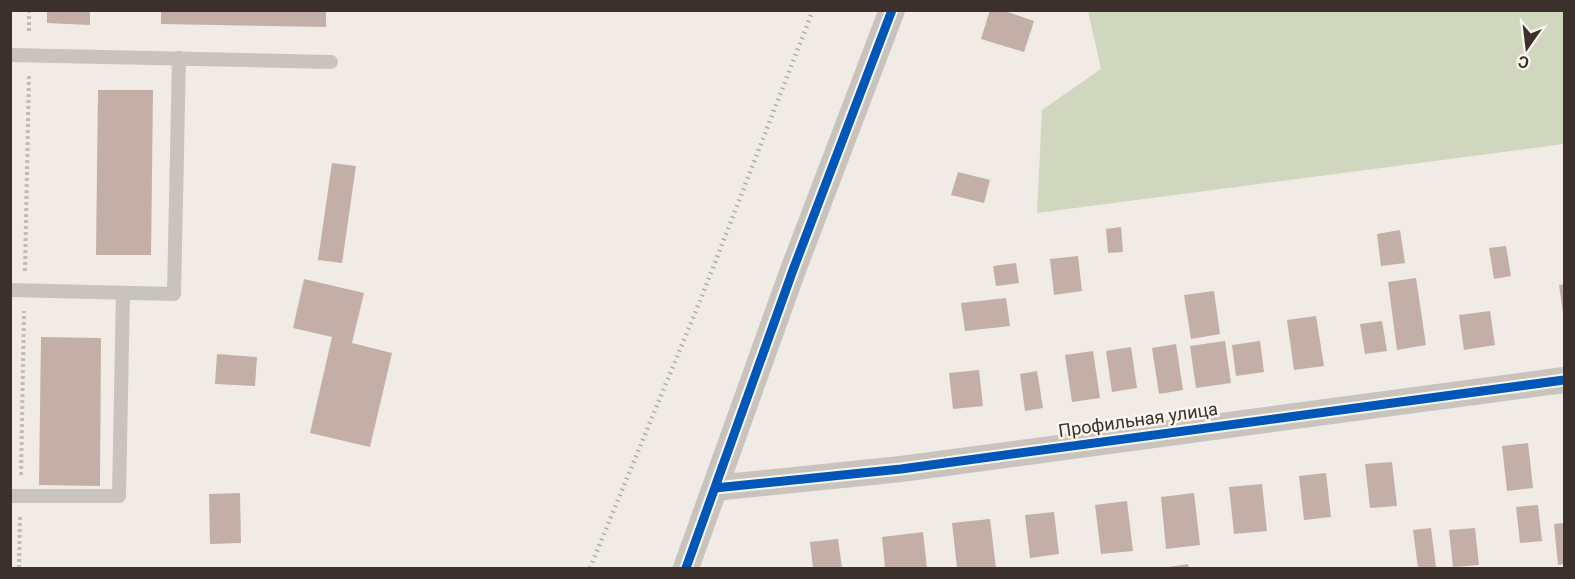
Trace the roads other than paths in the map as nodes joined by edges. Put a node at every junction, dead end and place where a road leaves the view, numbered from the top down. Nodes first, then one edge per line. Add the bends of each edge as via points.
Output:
1 (892, 10) edge
2 (10, 55) edge
3 (179, 58) junction
4 (331, 62) dead end
5 (10, 290) edge
6 (123, 293) junction
7 (1564, 380) edge
8 (715, 488) junction
9 (10, 496) edge
10 (686, 568) edge

1 - 8 street
2 - 3 lane
3 - 4 lane
3 - 6 lane via 174,294
5 - 6 lane
6 - 9 lane via 119,496
7 - 8 street, Профильная улица via 913,467
8 - 10 street

